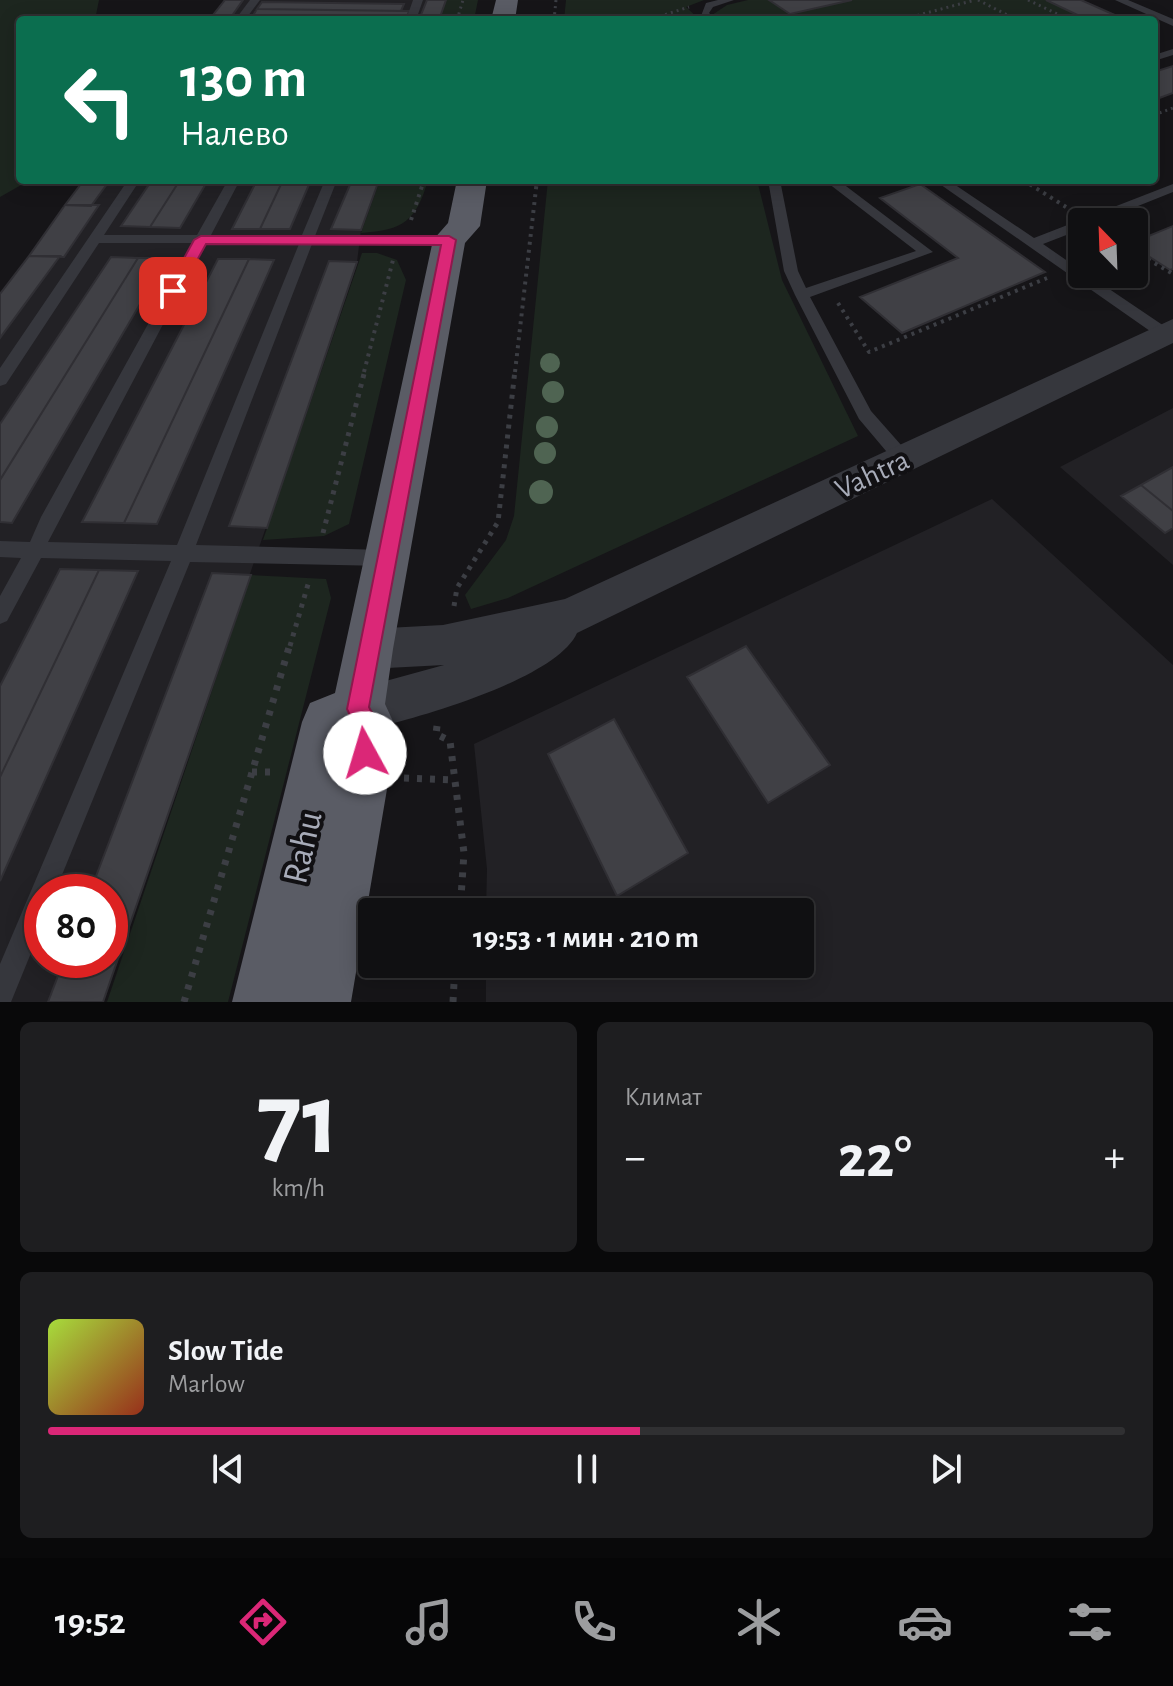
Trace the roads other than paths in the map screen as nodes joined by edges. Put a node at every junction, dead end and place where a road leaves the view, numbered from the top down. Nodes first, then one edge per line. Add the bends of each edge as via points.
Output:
1 (729, 0) edge
2 (1120, 0) edge
3 (707, 16) edge
4 (1157, 16) edge
5 (131, 184) edge
6 (232, 184) edge
7 (329, 184) edge
8 (449, 184) edge
9 (471, 184) edge
10 (774, 184) edge
11 (835, 184) edge
12 (946, 184) edge
13 (1173, 188) edge
14 (1121, 208) edge
15 (1068, 229) edge
16 (94, 239) junction
17 (201, 240) junction
18 (449, 240) junction
19 (305, 241) junction
20 (1033, 243) junction
21 (802, 295) junction
22 (1169, 332) edge
23 (0, 380) edge
24 (903, 459) junction
25 (0, 549) edge
26 (36, 549) junction
27 (184, 553) junction
28 (385, 558) junction
29 (0, 615) edge
30 (570, 617) junction
31 (368, 649) junction
32 (358, 709) junction
33 (51, 874) edge
34 (24, 939) edge
35 (0, 996) edge
36 (265, 1002) edge
37 (318, 1002) edge

1 - 3 lane via 709,5
2 - 4 lane
5 - 16 lane
6 - 17 lane
7 - 19 lane
8 - 18 highway, Rahu via 438,226
9 - 18 highway, Rahu via 464,226
10 - 21 lane via 791,271
11 - 21 lane via 926,252
12 - 20 lane
13 - 14 lane
15 - 20 lane
16 - 17 lane
16 - 23 lane
17 - 19 lane
17 - 26 lane
18 - 19 lane
18 - 28 highway, Rahu
19 - 27 lane
20 - 22 lane
21 - 24 lane via 865,415
22 - 24 street, Vahtra
24 - 30 street, Vahtra
25 - 26 lane
26 - 27 lane
26 - 29 lane
27 - 28 lane
27 - 33 lane
28 - 31 highway, Rahu
30 - 31 street, Vahtra via 443,645
30 - 32 street, Vahtra via 535,647 440,690
31 - 32 highway, Rahu
32 - 36 highway, Rahu via 329,722
32 - 37 highway, Rahu via 370,730
34 - 35 lane

